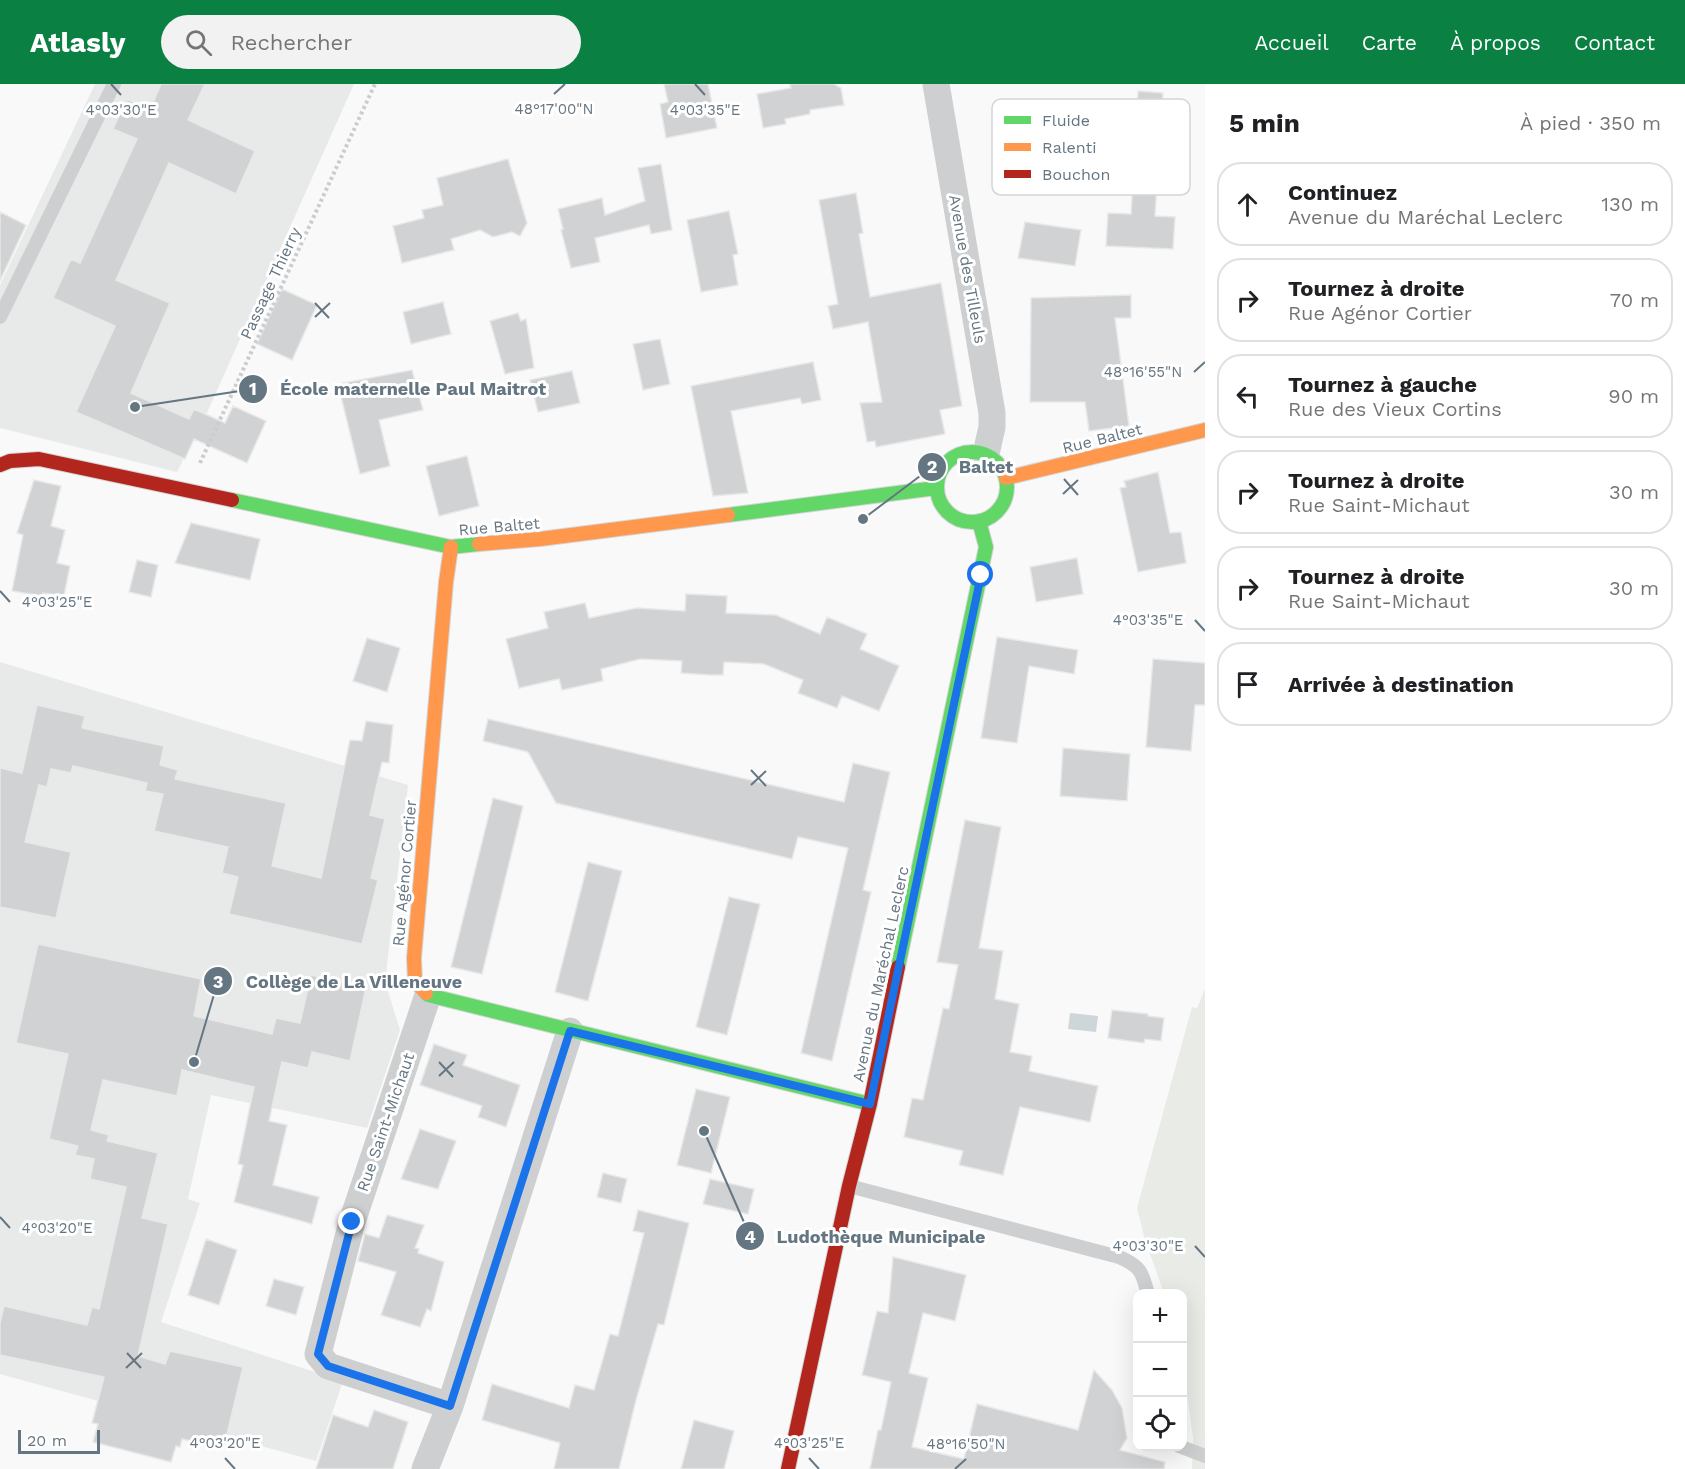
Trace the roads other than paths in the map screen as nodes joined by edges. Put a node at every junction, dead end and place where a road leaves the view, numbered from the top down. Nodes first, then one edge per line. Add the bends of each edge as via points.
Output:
1 (114, 84) edge
2 (936, 84) edge
3 (0, 317) edge
4 (1205, 430) edge
5 (986, 454) junction
6 (0, 465) edge
7 (1006, 478) junction
8 (936, 488) junction
9 (979, 521) junction
10 (451, 547) junction
11 (429, 995) junction
12 (570, 1031) junction
13 (870, 1104) junction
14 (849, 1186) junction
15 (1147, 1289) edge
16 (450, 1406) junction
17 (1187, 1449) edge
18 (1205, 1456) edge
19 (425, 1469) edge
20 (788, 1469) edge

1 - 3 lane
2 - 5 street, Avenue des Tilleuls via 992,413 993,427
4 - 7 street, Rue Baltet
5 - 7 street via 1000,466
5 - 8 street via 962,452 951,457 937,476
6 - 10 street, Rue Baltet via 39,459
7 - 9 street via 1004,501 990,518
8 - 9 street via 945,510 955,518
8 - 10 street, Rue Baltet
9 - 13 street, Avenue du Maréchal Leclerc via 987,547
10 - 11 street, Rue Agénor Cortier via 414,958 415,981
11 - 12 street
11 - 16 street, Rue Saint-Michaut via 352,1222 318,1354 328,1366
12 - 13 street
12 - 16 street
13 - 14 street, Avenue du Maréchal Leclerc
14 - 15 lane via 1119,1257 1142,1273
14 - 20 street, Avenue du Maréchal Leclerc
16 - 19 street
17 - 18 lane

